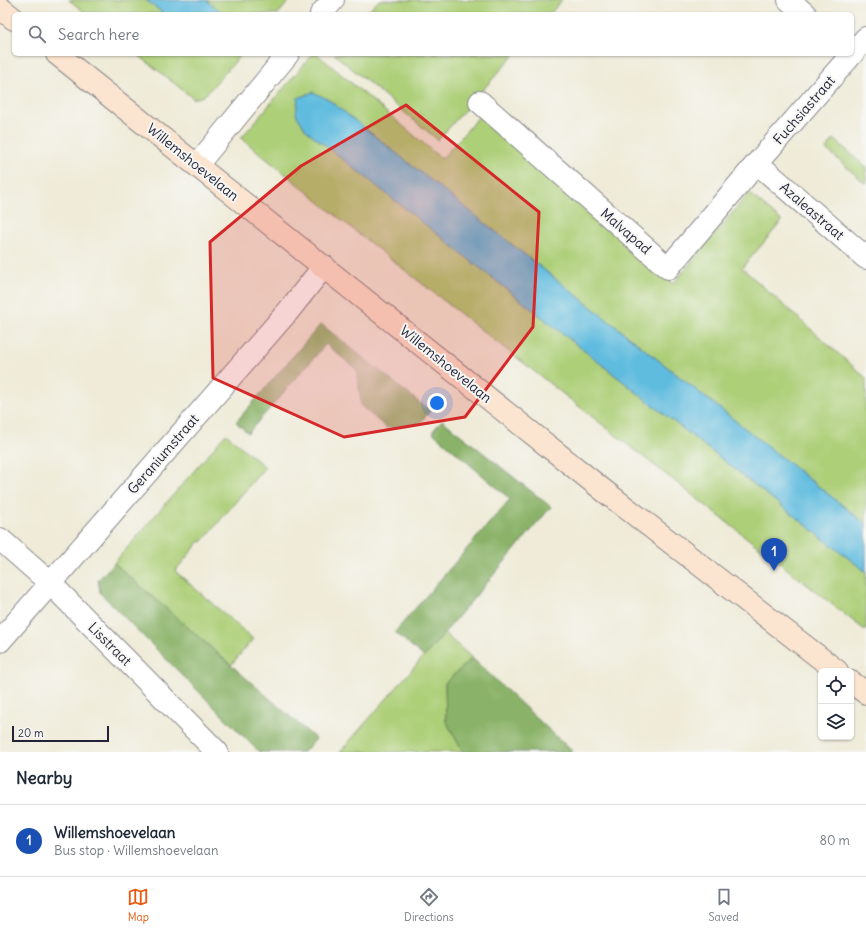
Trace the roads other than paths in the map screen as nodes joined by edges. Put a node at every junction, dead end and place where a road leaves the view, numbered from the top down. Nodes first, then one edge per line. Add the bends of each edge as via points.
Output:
1 (333, 0) edge
2 (789, 0) edge
3 (0, 8) edge
4 (324, 12) edge
5 (803, 12) edge
6 (12, 17) edge
7 (866, 38) edge
8 (854, 52) edge
9 (61, 56) edge
10 (286, 56) edge
11 (850, 56) edge
12 (480, 102) dead end
13 (757, 163) junction
14 (197, 165) junction
15 (866, 258) edge
16 (324, 266) junction
17 (0, 539) edge
18 (50, 583) junction
19 (0, 641) edge
20 (833, 668) edge
21 (854, 684) edge
22 (866, 693) edge
23 (217, 752) edge

1 - 4 street
2 - 5 street
3 - 6 street
7 - 8 street, Fuchsiastraat
9 - 14 street, Willemshoevelaan
10 - 14 street
11 - 13 street, Fuchsiastraat
12 - 13 street, Malvapad via 668,268
13 - 15 street, Azaleastraat
14 - 16 street, Willemshoevelaan
16 - 18 street, Geraniumstraat via 290,309
16 - 20 street, Willemshoevelaan via 603,490
17 - 18 street, Lisstraat
18 - 19 street, Geraniumstraat
18 - 23 street, Lisstraat
21 - 22 street

